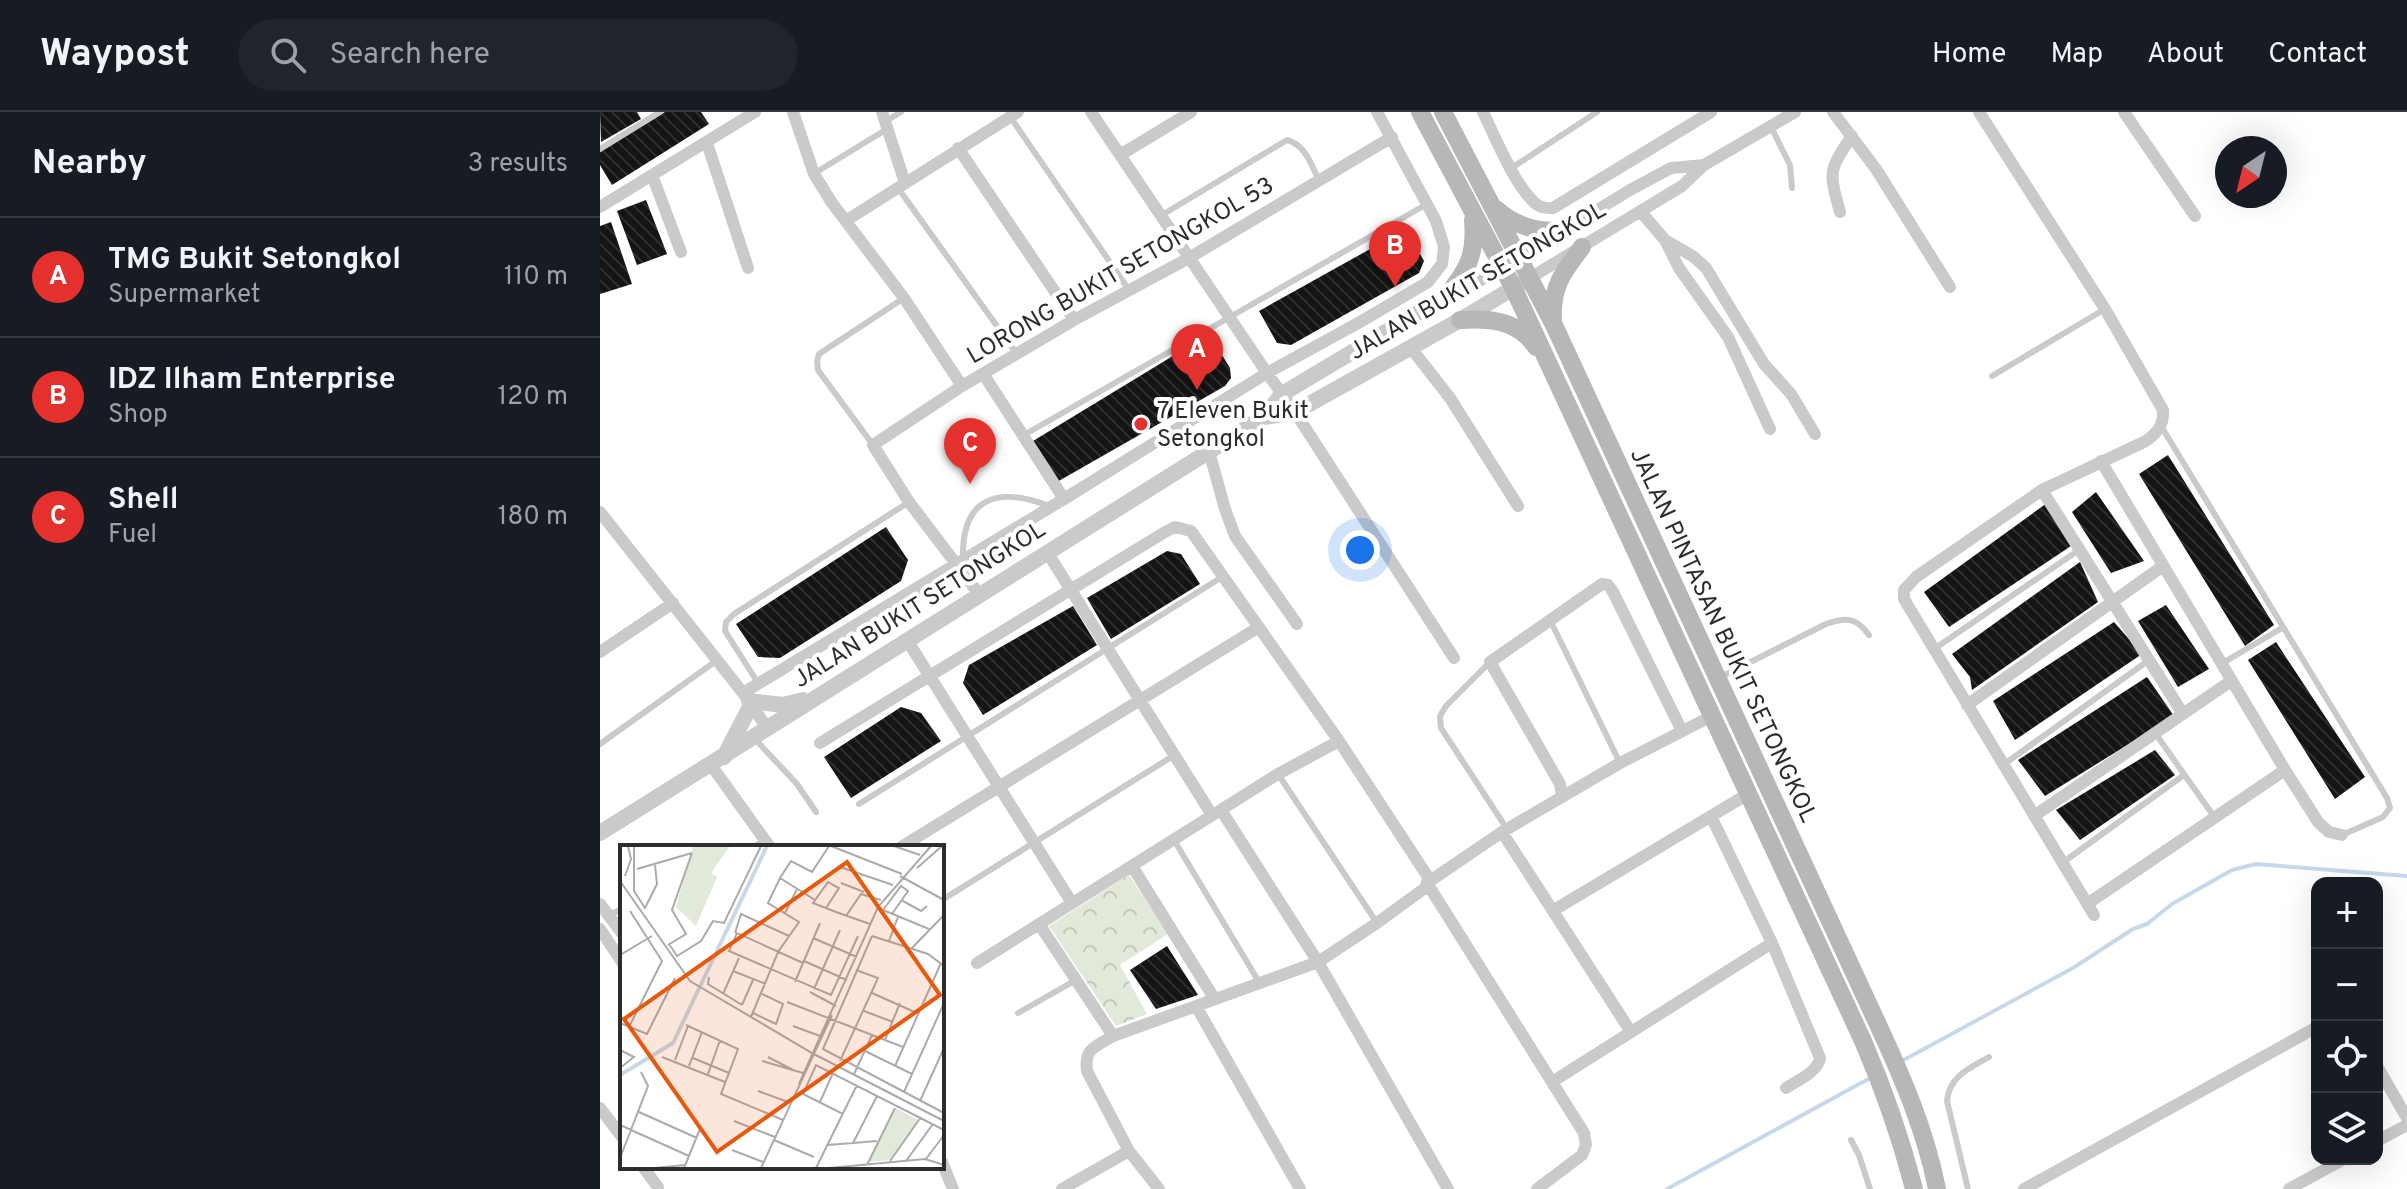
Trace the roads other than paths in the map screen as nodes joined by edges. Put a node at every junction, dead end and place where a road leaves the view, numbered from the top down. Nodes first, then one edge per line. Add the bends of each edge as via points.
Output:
1 (660, 112) edge
2 (755, 112) edge
3 (793, 112) edge
4 (901, 112) edge
5 (1091, 112) edge
6 (1191, 112) edge
7 (1377, 112) edge
8 (1420, 112) edge
9 (1443, 112) edge
10 (1483, 112) edge
11 (1597, 112) edge
12 (1711, 112) edge
13 (1795, 112) edge
14 (1833, 112) edge
15 (1979, 112) edge
16 (2124, 112) edge
17 (1014, 114) edge
18 (885, 121) edge
19 (1771, 127) junction
20 (1852, 136) junction
21 (1392, 137) junction
22 (707, 143) junction
23 (958, 148) junction
24 (600, 149) edge
25 (1120, 155) junction
26 (1704, 165) junction
27 (1510, 169) junction
28 (814, 174) junction
29 (652, 175) junction
30 (1319, 180) junction
31 (902, 186) junction
32 (1792, 188) dead end
33 (1427, 204) junction
34 (600, 207) edge
35 (1494, 207) junction
36 (1641, 212) junction
37 (1840, 212) dead end
38 (1473, 213) junction
39 (1160, 216) junction
40 (2195, 216) dead end
41 (847, 220) junction
42 (1566, 230) junction
43 (1665, 240) junction
44 (1582, 247) junction
45 (681, 252) dead end
46 (1189, 258) junction
47 (1510, 262) junction
48 (748, 268) dead end
49 (1521, 283) junction
50 (1950, 287) dead end
51 (1129, 290) junction
52 (1446, 296) junction
53 (904, 298) junction
54 (2105, 309) junction
55 (1229, 318) junction
56 (1074, 320) junction
57 (1460, 320) junction
58 (1554, 325) junction
59 (1411, 348) junction
60 (1017, 354) junction
61 (1547, 363) junction
62 (1267, 373) junction
63 (984, 375) junction
64 (1992, 376) dead end
65 (962, 386) junction
66 (1282, 394) junction
67 (1295, 412) junction
68 (1264, 417) junction
69 (2161, 426) junction
70 (1770, 429) dead end
71 (1815, 434) dead end
72 (1024, 435) junction
73 (873, 445) junction
74 (1209, 451) junction
75 (2101, 461) junction
76 (2042, 490) junction
77 (1064, 499) junction
78 (909, 502) junction
79 (1518, 506) dead end
80 (1052, 507) junction
81 (600, 513) edge
82 (2079, 550) junction
83 (1047, 552) junction
84 (960, 562) junction
85 (2163, 566) junction
86 (1224, 576) junction
87 (1070, 588) junction
88 (979, 594) junction
89 (2112, 602) junction
90 (673, 603) junction
91 (1550, 620) junction
92 (1297, 624) dead end
93 (1259, 627) junction
94 (2282, 628) junction
95 (1869, 635) dead end
96 (907, 640) junction
97 (1933, 649) junction
98 (1108, 650) junction
99 (600, 652) edge
100 (1454, 658) dead end
101 (2149, 660) junction
102 (716, 661) junction
103 (1490, 662) junction
104 (2221, 664) junction
105 (929, 675) junction
106 (1717, 678) junction
107 (2231, 681) junction
108 (758, 683) junction
109 (818, 695) junction
110 (1139, 699) junction
111 (748, 700) junction
112 (1967, 705) junction
113 (2183, 714) junction
114 (1712, 716) junction
115 (1682, 731) junction
116 (2155, 733) junction
117 (761, 734) junction
118 (968, 737) junction
119 (1339, 741) junction
120 (820, 743) dead end
121 (600, 744) edge
122 (1175, 755) junction
123 (717, 762) junction
124 (1620, 763) junction
125 (2003, 765) junction
126 (2285, 770) junction
127 (1278, 774) junction
128 (2184, 775) junction
129 (999, 787) junction
130 (1748, 794) junction
131 (1562, 796) junction
132 (859, 804) dead end
133 (816, 812) dead end
134 (1217, 813) junction
135 (1711, 816) junction
136 (2034, 816) junction
137 (2215, 818) junction
138 (601, 830) edge
139 (1505, 831) junction
140 (2342, 835) joint
141 (1174, 840) junction
142 (1034, 843) junction
143 (768, 844) edge
144 (904, 845) edge
145 (2062, 863) junction
146 (1132, 866) junction
147 (1427, 883) junction
148 (944, 899) edge
149 (1072, 903) junction
150 (600, 904) edge
151 (620, 910) edge
152 (1554, 910) junction
153 (609, 915) junction
154 (1377, 923) junction
155 (1039, 924) junction
156 (600, 929) edge
157 (620, 930) edge
158 (1772, 943) junction
159 (620, 959) edge
160 (1318, 962) junction
161 (977, 963) dead end
162 (1076, 980) junction
163 (1259, 982) junction
164 (1214, 998) junction
165 (1196, 1006) junction
166 (1018, 1013) dead end
167 (2311, 1030) edge
168 (1631, 1032) junction
169 (1113, 1036) junction
170 (1989, 1057) dead end
171 (2383, 1076) edge
172 (1552, 1082) junction
173 (1786, 1088) dead end
174 (600, 1108) edge
175 (2407, 1118) edge
176 (2407, 1125) edge
177 (620, 1134) edge
178 (2383, 1138) edge
179 (1851, 1140) dead end
180 (1129, 1151) junction
181 (2333, 1165) edge
182 (944, 1167) edge
183 (644, 1169) edge
184 (658, 1187) edge
185 (953, 1189) edge
186 (1062, 1189) edge
187 (1159, 1189) edge
188 (1300, 1189) edge
189 (1448, 1189) edge
190 (1537, 1189) edge
191 (1870, 1189) edge
192 (1914, 1189) edge
193 (1937, 1189) edge
194 (1968, 1189) edge
195 (2024, 1189) edge
196 (2289, 1189) edge

1 - 24 lane
2 - 22 street
3 - 28 street
4 - 18 lane
5 - 25 street
6 - 25 street
7 - 21 street
8 - 38 main road, JALAN PINTASAN BUKIT SETONGKOL
9 - 35 main road, JALAN PINTASAN BUKIT SETONGKOL
10 - 27 street
11 - 27 lane
12 - 27 street via 1553,208 1534,203
13 - 19 street, JALAN BUKIT SETONGKOL
14 - 20 street
15 - 54 street
16 - 40 street
17 - 23 street
17 - 51 lane
18 - 28 lane
18 - 31 street
19 - 26 street, JALAN BUKIT SETONGKOL
19 - 32 lane via 1790,165
20 - 37 street via 1831,173
20 - 50 street
21 - 30 street, LORONG BUKIT SETONGKOL 53
21 - 33 street
22 - 29 street
22 - 48 street
23 - 31 street
23 - 56 street
25 - 39 street
26 - 36 street, JALAN BUKIT SETONGKOL
26 - 42 street, JALAN BUKIT SETONGKOL via 1671,168
28 - 41 street
29 - 34 street
29 - 45 street
30 - 39 lane via 1302,148 1287,140
30 - 46 street, LORONG BUKIT SETONGKOL 53
31 - 41 street
31 - 60 lane
33 - 55 lane
33 - 62 street via 1444,247 1442,264 1428,282
35 - 42 main road via 1519,225
35 - 47 main road, JALAN PINTASAN BUKIT SETONGKOL
36 - 43 street
36 - 44 street, JALAN BUKIT SETONGKOL
38 - 47 main road, JALAN PINTASAN BUKIT SETONGKOL
38 - 52 main road via 1475,244 1466,273
39 - 46 street
41 - 53 street
42 - 47 street, JALAN BUKIT SETONGKOL
43 - 70 street via 1728,337
43 - 71 street via 1706,268 1764,364 1791,394
44 - 49 street, JALAN BUKIT SETONGKOL
44 - 58 main road via 1558,281 1552,301
46 - 51 street, LORONG BUKIT SETONGKOL 53
46 - 55 street
47 - 49 main road, JALAN PINTASAN BUKIT SETONGKOL
47 - 52 street, JALAN BUKIT SETONGKOL
49 - 57 street, JALAN BUKIT SETONGKOL
49 - 58 main road, JALAN PINTASAN BUKIT SETONGKOL
49 - 61 main road, JALAN PINTASAN BUKIT SETONGKOL
51 - 56 street, LORONG BUKIT SETONGKOL 53
52 - 66 street, JALAN BUKIT SETONGKOL
53 - 65 street
53 - 73 lane via 819,354 817,361 818,370
54 - 64 lane
54 - 69 street via 2163,410
55 - 62 street
55 - 72 lane
56 - 60 street, LORONG BUKIT SETONGKOL 53
57 - 59 street, JALAN BUKIT SETONGKOL
57 - 61 main road via 1486,318 1511,325 1532,341
58 - 106 main road, JALAN PINTASAN BUKIT SETONGKOL
59 - 67 street, JALAN BUKIT SETONGKOL
59 - 79 street via 1450,398
60 - 63 street, LORONG BUKIT SETONGKOL 53
61 - 114 main road, JALAN PINTASAN BUKIT SETONGKOL
62 - 66 street
62 - 77 street
63 - 65 street, LORONG BUKIT SETONGKOL 53
63 - 72 street
65 - 73 street, LORONG BUKIT SETONGKOL 53
66 - 67 street
66 - 68 street, JALAN BUKIT SETONGKOL
67 - 68 street, JALAN BUKIT SETONGKOL
67 - 100 street
68 - 74 street, JALAN BUKIT SETONGKOL
69 - 75 street via 2146,441
69 - 94 lane
72 - 77 street
73 - 78 street
74 - 83 street, JALAN BUKIT SETONGKOL
74 - 92 street via 1235,536
75 - 76 street
75 - 85 street
76 - 82 street
76 - 97 street via 1907,585 1904,599
77 - 80 street
78 - 84 street
78 - 108 lane via 726,622 725,631
80 - 84 street
80 - 84 lane via 1008,495 987,500 976,507 967,527
81 - 90 street
82 - 89 street
82 - 97 lane
83 - 87 street
83 - 88 street, JALAN BUKIT SETONGKOL
84 - 88 street
84 - 108 street
85 - 89 street
85 - 104 street
86 - 87 street via 1191,531 1175,527
86 - 93 street
86 - 98 lane
87 - 98 street
87 - 105 street
88 - 96 street, JALAN BUKIT SETONGKOL
89 - 101 street
89 - 112 street
90 - 99 street
90 - 102 street
91 - 103 street
91 - 115 street via 1608,585
91 - 124 lane
93 - 110 street
93 - 119 street
94 - 104 lane
94 - 140 lane via 2390,808 2383,817
95 - 106 lane via 1844,618
96 - 105 street
96 - 109 street, JALAN BUKIT SETONGKOL
97 - 112 street
98 - 110 street
98 - 118 lane
101 - 113 street
101 - 125 lane
102 - 111 street
102 - 121 lane
103 - 131 street
103 - 139 lane via 1446,706 1441,728
104 - 107 street
105 - 118 street
105 - 120 street
106 - 193 main road, JALAN PINTASAN BUKIT SETONGKOL via 1907,1089
107 - 113 street
107 - 126 street
108 - 111 street
109 - 111 street via 783,705
109 - 117 street, JALAN BUKIT SETONGKOL
110 - 122 street
110 - 129 street
111 - 117 street
111 - 123 street
112 - 125 street
113 - 116 street
114 - 115 street
114 - 130 main road, JALAN PINTASAN BUKIT SETONGKOL
115 - 124 street
116 - 128 lane
116 - 136 street
117 - 123 street, JALAN BUKIT SETONGKOL
117 - 133 lane
118 - 129 street
118 - 132 lane
119 - 127 street
119 - 147 street via 1428,877
122 - 134 street
122 - 142 lane
123 - 138 street, JALAN BUKIT SETONGKOL
123 - 143 street
124 - 131 street
125 - 136 street
126 - 137 street
126 - 140 street via 2318,822
127 - 134 street
127 - 154 lane
128 - 137 lane
128 - 145 lane
129 - 142 street
129 - 144 street
130 - 135 street
130 - 192 main road, JALAN PINTASAN BUKIT SETONGKOL via 1887,1096
131 - 139 street
134 - 141 street
134 - 160 street
135 - 152 street
135 - 158 street
136 - 145 street
137 - 145 street via 2091,910
139 - 147 street
139 - 152 street
141 - 146 street
141 - 163 lane
142 - 148 lane
142 - 149 street
146 - 149 street
146 - 164 street
147 - 154 street
147 - 172 street
149 - 155 street
150 - 153 street
151 - 153 lane
152 - 168 street
153 - 157 street
154 - 160 street
155 - 161 street
155 - 162 street
156 - 159 street
158 - 168 street
158 - 173 street via 1820,1058 1820,1064
160 - 163 street
160 - 189 street
162 - 166 lane
162 - 169 street
163 - 164 street
164 - 165 street
165 - 169 street
165 - 188 street
167 - 195 street
168 - 172 street
169 - 180 street via 1090,1049 1085,1059
170 - 194 lane via 1961,1073 1948,1091
171 - 175 street
172 - 190 street via 1586,1145 1582,1155
174 - 177 street
176 - 178 street
179 - 191 lane
180 - 186 street
180 - 187 street
181 - 196 street
182 - 185 street
183 - 184 street

